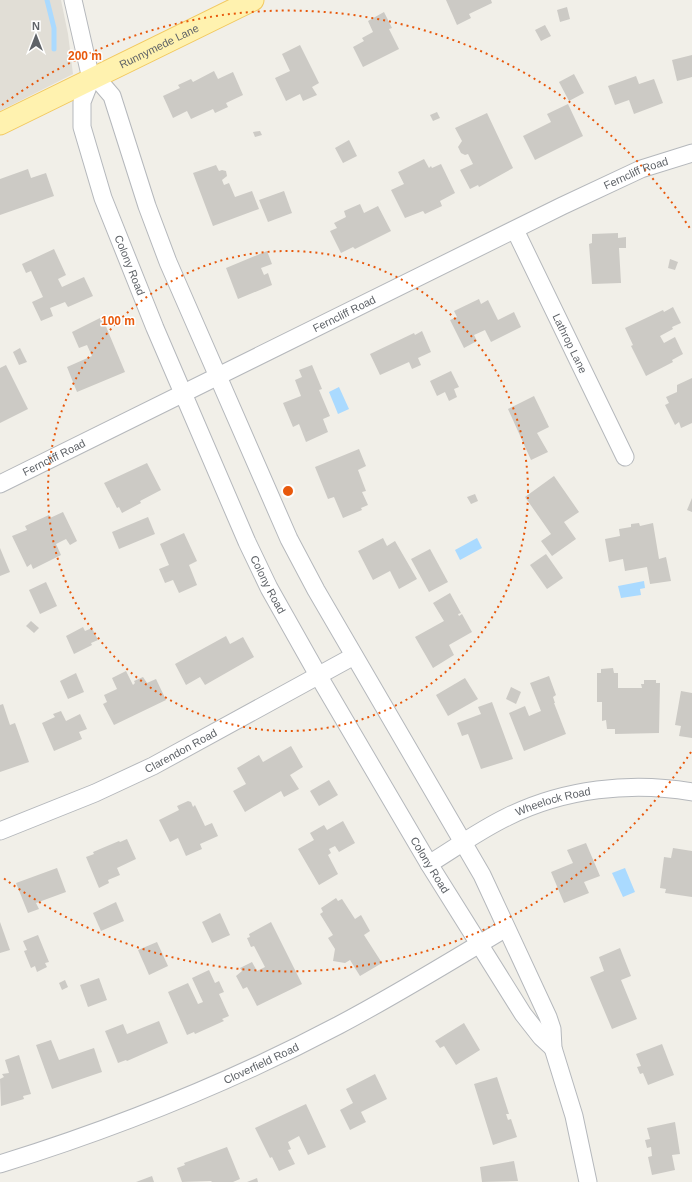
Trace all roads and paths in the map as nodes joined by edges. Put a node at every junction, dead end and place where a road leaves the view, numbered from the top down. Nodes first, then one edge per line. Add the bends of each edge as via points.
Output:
1 (73, 0) edge
2 (253, 0) edge
3 (92, 79) junction
4 (0, 124) edge
5 (692, 153) edge
6 (515, 230) junction
7 (218, 377) junction
8 (184, 394) junction
9 (625, 457) dead end
10 (0, 484) edge
11 (354, 656) junction
12 (318, 676) junction
13 (692, 792) edge
14 (0, 831) edge
15 (464, 842) junction
16 (429, 864) junction
17 (506, 928) junction
18 (479, 944) junction
19 (552, 1048) junction
20 (0, 1164) edge
21 (588, 1182) edge

1 - 3 street
2 - 3 main road, Runnymede Lane
3 - 4 main road, Runnymede Lane
3 - 7 street, Colony Road via 100,82 112,96 148,210
3 - 8 street, Colony Road via 82,102 83,134 129,264
5 - 6 street, Ferncliff Road via 627,175
6 - 7 street, Ferncliff Road
6 - 9 street, Lathrop Lane
7 - 8 street, Ferncliff Road
7 - 11 street, Colony Road via 298,556
8 - 10 street, Ferncliff Road
8 - 12 street, Colony Road via 247,542 269,588
11 - 12 street, Clarendon Road
11 - 15 street, Colony Road
12 - 14 street, Clarendon Road via 153,766 95,793
12 - 16 street, Colony Road
13 - 15 street, Wheelock Road via 628,788 566,796 507,817
15 - 16 street, Wheelock Road
15 - 17 street, Colony Road
16 - 18 street, Colony Road
17 - 18 street, Cloverfield Road
17 - 19 street, Colony Road via 548,1017 553,1034
18 - 19 street, Colony Road via 523,1014
18 - 20 street, Cloverfield Road via 374,1006 274,1057 125,1121
19 - 21 street, Colony Road via 574,1116

